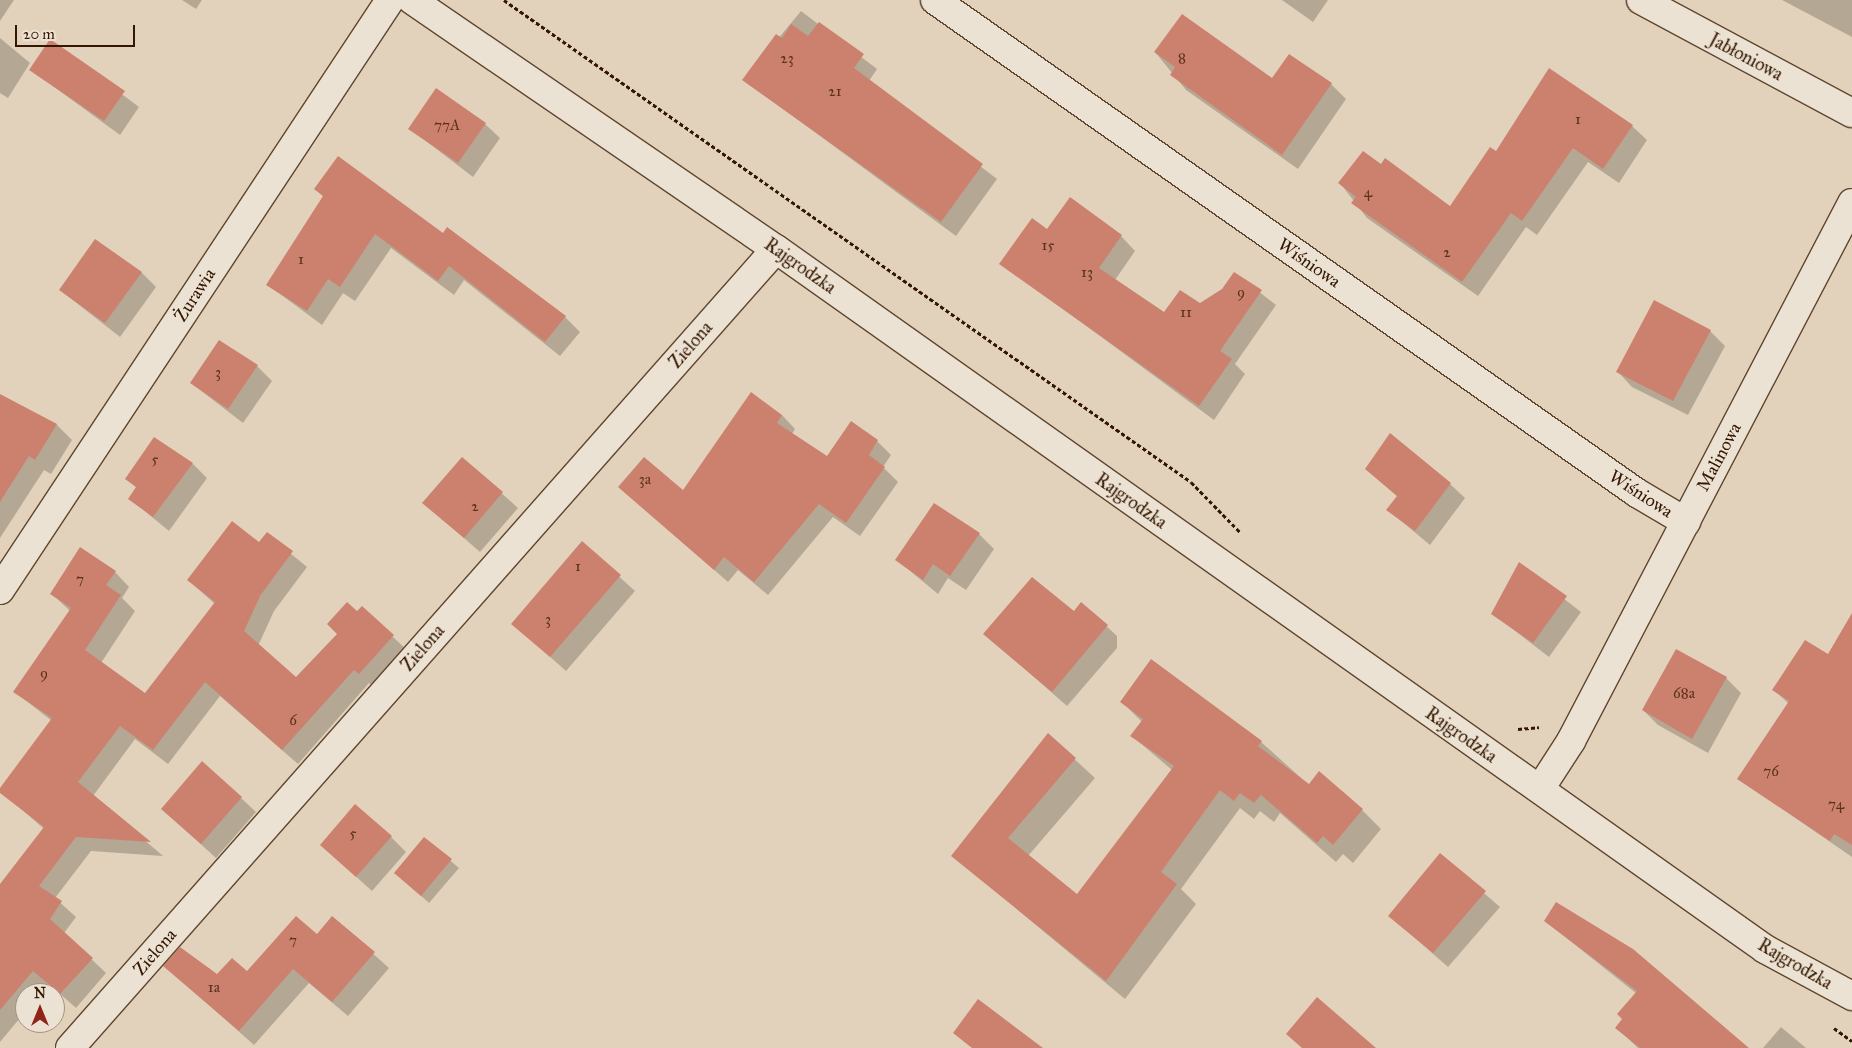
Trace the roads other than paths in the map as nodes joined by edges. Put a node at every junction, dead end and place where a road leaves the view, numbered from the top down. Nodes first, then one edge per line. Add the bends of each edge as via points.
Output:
1 (390, 0) edge
2 (412, 0) edge
3 (935, 0) edge
4 (1641, 0) edge
5 (1852, 113) edge
6 (1852, 203) edge
7 (776, 249) junction
8 (1686, 522) junction
9 (0, 590) edge
10 (1540, 789) junction
11 (1852, 996) edge
12 (70, 1048) edge

1 - 9 street, Żurawia
2 - 7 street, Rajgrodzka
3 - 8 street, Wiśniowa via 1637,493
4 - 5 street, Jabłoniowa
6 - 8 street, Malinowa
7 - 10 street, Rajgrodzka
7 - 12 street, Zielona
8 - 10 street, Malinowa via 1571,741
10 - 11 street, Rajgrodzka via 1765,949

